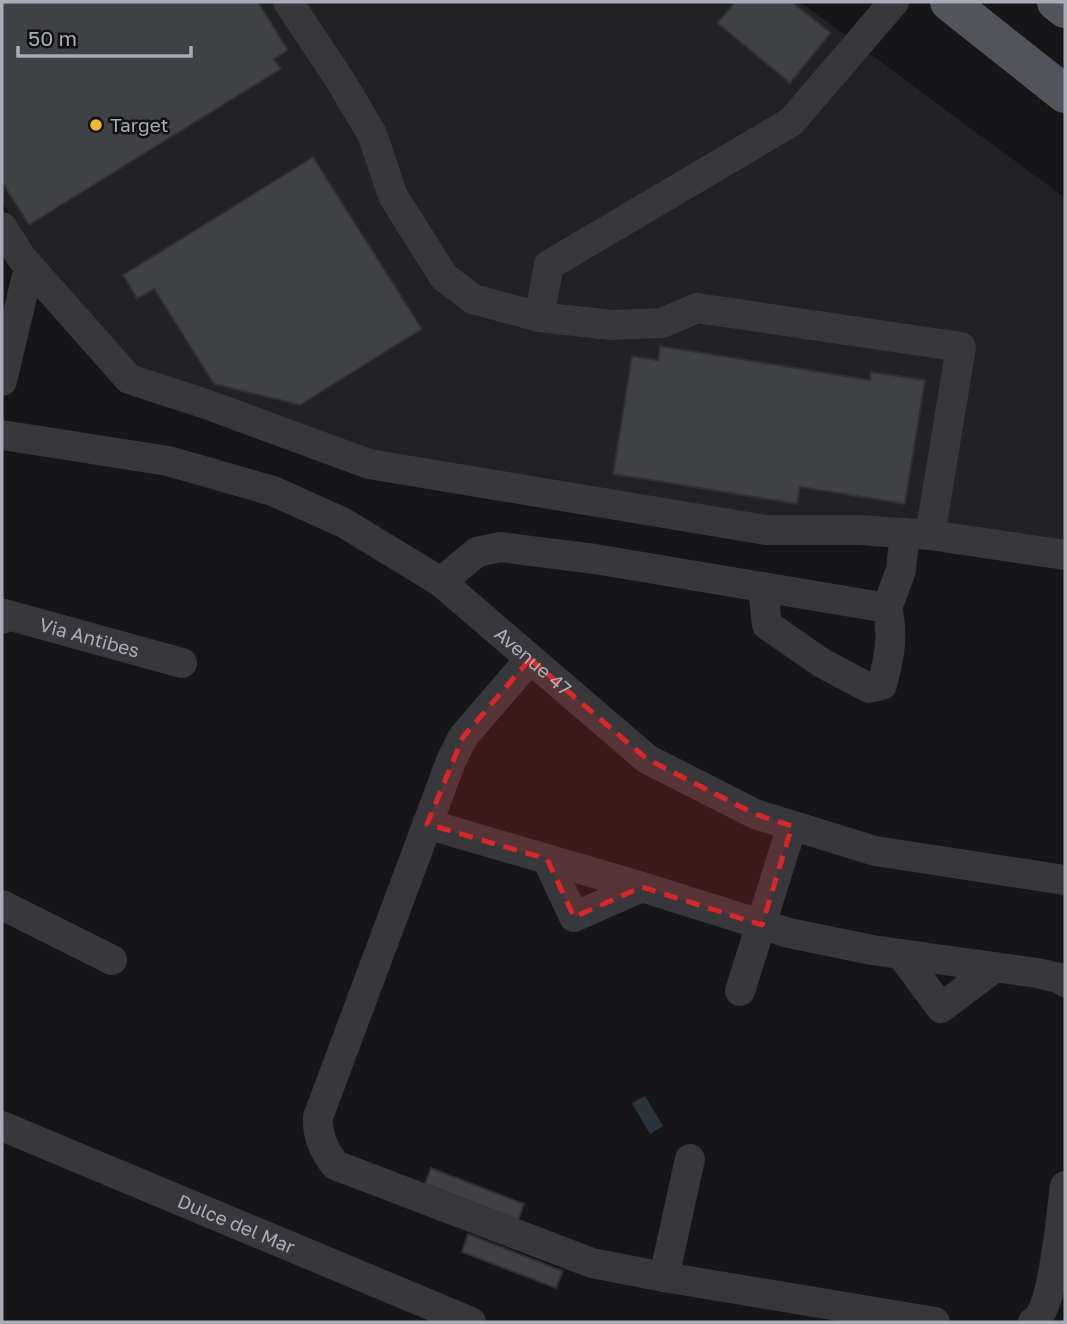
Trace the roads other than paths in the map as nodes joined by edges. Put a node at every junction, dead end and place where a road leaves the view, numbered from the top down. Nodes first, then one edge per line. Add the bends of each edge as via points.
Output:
1 (288, 2) edge
2 (894, 2) edge
3 (949, 2) edge
4 (1056, 2) edge
5 (1065, 9) edge
6 (1065, 94) edge
7 (2, 227) edge
8 (29, 267) junction
9 (539, 317) junction
10 (2, 381) edge
11 (2, 435) edge
12 (918, 534) junction
13 (1065, 555) edge
14 (441, 582) junction
15 (763, 588) junction
16 (887, 608) junction
17 (2, 619) edge
18 (530, 659) junction
19 (182, 663) dead end
20 (427, 824) junction
21 (792, 826) junction
22 (547, 859) junction
23 (1065, 880) edge
24 (642, 887) junction
25 (2, 905) edge
26 (762, 925) junction
27 (901, 954) junction
28 (112, 960) dead end
29 (995, 967) junction
30 (1065, 982) edge
31 (740, 990) dead end
32 (2, 1126) edge
33 (690, 1160) dead end
34 (1065, 1186) edge
35 (664, 1278) junction
36 (460, 1320) edge
37 (936, 1322) edge
38 (1034, 1322) edge

1 - 9 street via 372,134 393,195 444,277 473,299
2 - 9 street via 791,122 549,265
3 - 6 main road
4 - 5 main road
7 - 8 street
8 - 10 street
8 - 12 street via 129,379 369,464 766,530
9 - 12 street via 611,325 662,323 697,307 961,347
11 - 14 street, Avenue 47 via 168,461 273,491 344,523
12 - 13 street
12 - 16 street
14 - 15 street via 477,552 500,547
14 - 18 street, Avenue 47
15 - 16 street
15 - 16 street via 766,625 870,688 882,685 888,664 892,628
17 - 19 street, Via Antibes via 4,614
18 - 20 street via 463,737
18 - 21 street, Avenue 47 via 647,759 755,814
20 - 22 street
20 - 35 street via 318,1116 324,1151 335,1165 579,1258
21 - 23 street, Avenue 47 via 875,851
21 - 26 street
22 - 24 street
22 - 24 street via 574,918
24 - 26 street
25 - 28 street
26 - 27 street
26 - 31 street
27 - 29 street
27 - 29 street via 941,1008
29 - 30 street
32 - 36 street, Dulce del Mar
33 - 35 street
34 - 38 street via 1048,1299
35 - 37 street

